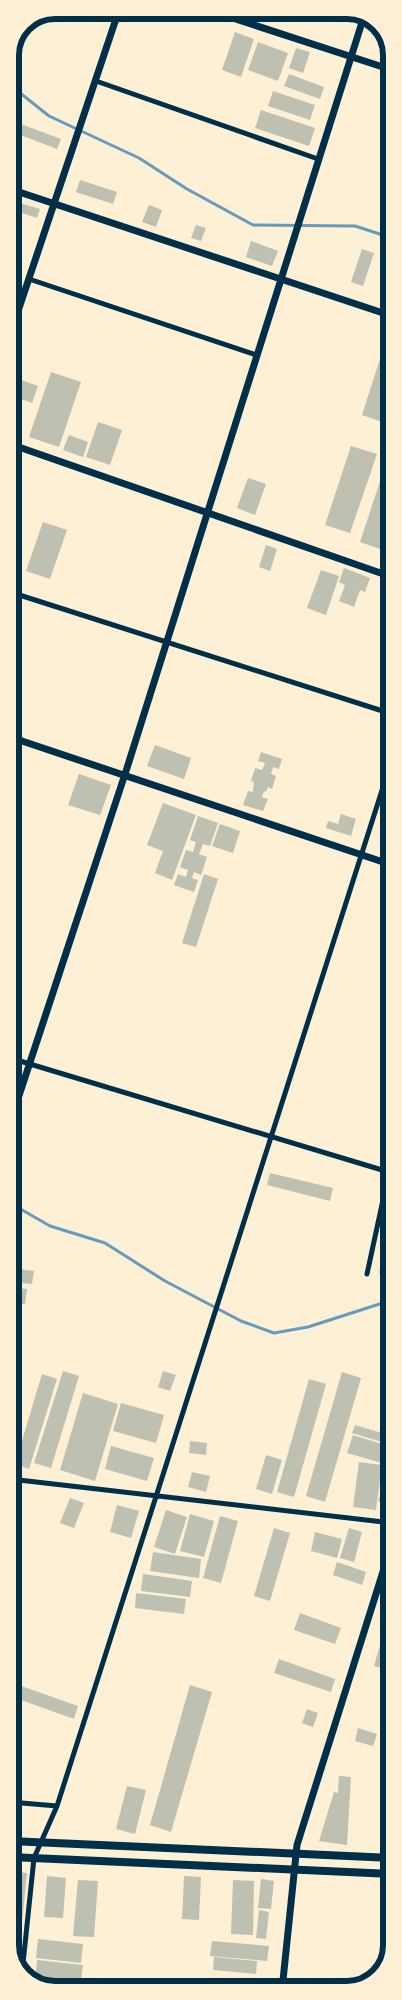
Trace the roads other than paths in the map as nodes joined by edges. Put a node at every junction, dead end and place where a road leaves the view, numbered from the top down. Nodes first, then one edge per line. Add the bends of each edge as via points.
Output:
1 (116, 19) edge
2 (235, 19) edge
3 (362, 22) edge
4 (351, 57) junction
5 (383, 67) edge
6 (96, 81) junction
7 (318, 159) junction
8 (19, 192) edge
9 (54, 204) junction
10 (29, 279) junction
11 (279, 279) junction
12 (19, 308) edge
13 (383, 313) edge
14 (256, 354) junction
15 (19, 447) edge
16 (208, 513) junction
17 (383, 574) edge
18 (19, 595) edge
19 (167, 642) junction
20 (383, 711) edge
21 (19, 740) edge
22 (125, 774) junction
23 (383, 787) edge
24 (361, 855) junction
25 (383, 862) edge
26 (19, 1061) edge
27 (30, 1064) junction
28 (19, 1096) edge
29 (271, 1137) junction
30 (383, 1171) edge
31 (383, 1204) edge
32 (367, 1274) dead end
33 (19, 1480) edge
34 (156, 1496) junction
35 (383, 1522) edge
36 (383, 1572) edge
37 (19, 1803) edge
38 (57, 1806) junction
39 (19, 1841) edge
40 (40, 1842) junction
41 (296, 1854) junction
42 (19, 1857) edge
43 (34, 1858) junction
44 (383, 1858) edge
45 (294, 1869) junction
46 (383, 1874) edge
47 (23, 1961) edge
48 (283, 1981) edge

1 - 6 street
2 - 4 street
3 - 4 street
4 - 5 street
4 - 7 street
6 - 7 street
6 - 9 street
7 - 11 street
8 - 9 street
9 - 10 street
9 - 11 street
10 - 12 street
10 - 14 street
11 - 13 street
11 - 14 street
14 - 16 street
15 - 16 street
16 - 17 street
16 - 19 street
18 - 19 street
19 - 20 street
19 - 22 street
21 - 22 street
22 - 24 street
22 - 27 street
23 - 24 street
24 - 25 street
24 - 29 street
26 - 27 street
27 - 28 street
27 - 29 street
29 - 30 street
29 - 34 street
31 - 32 street
33 - 34 street
34 - 35 street
34 - 38 street
36 - 41 street
37 - 38 street
38 - 40 street
39 - 40 main road
40 - 41 main road
40 - 43 street
41 - 44 main road
41 - 45 street
42 - 43 main road
43 - 45 main road
43 - 47 street
45 - 46 main road
45 - 48 street

